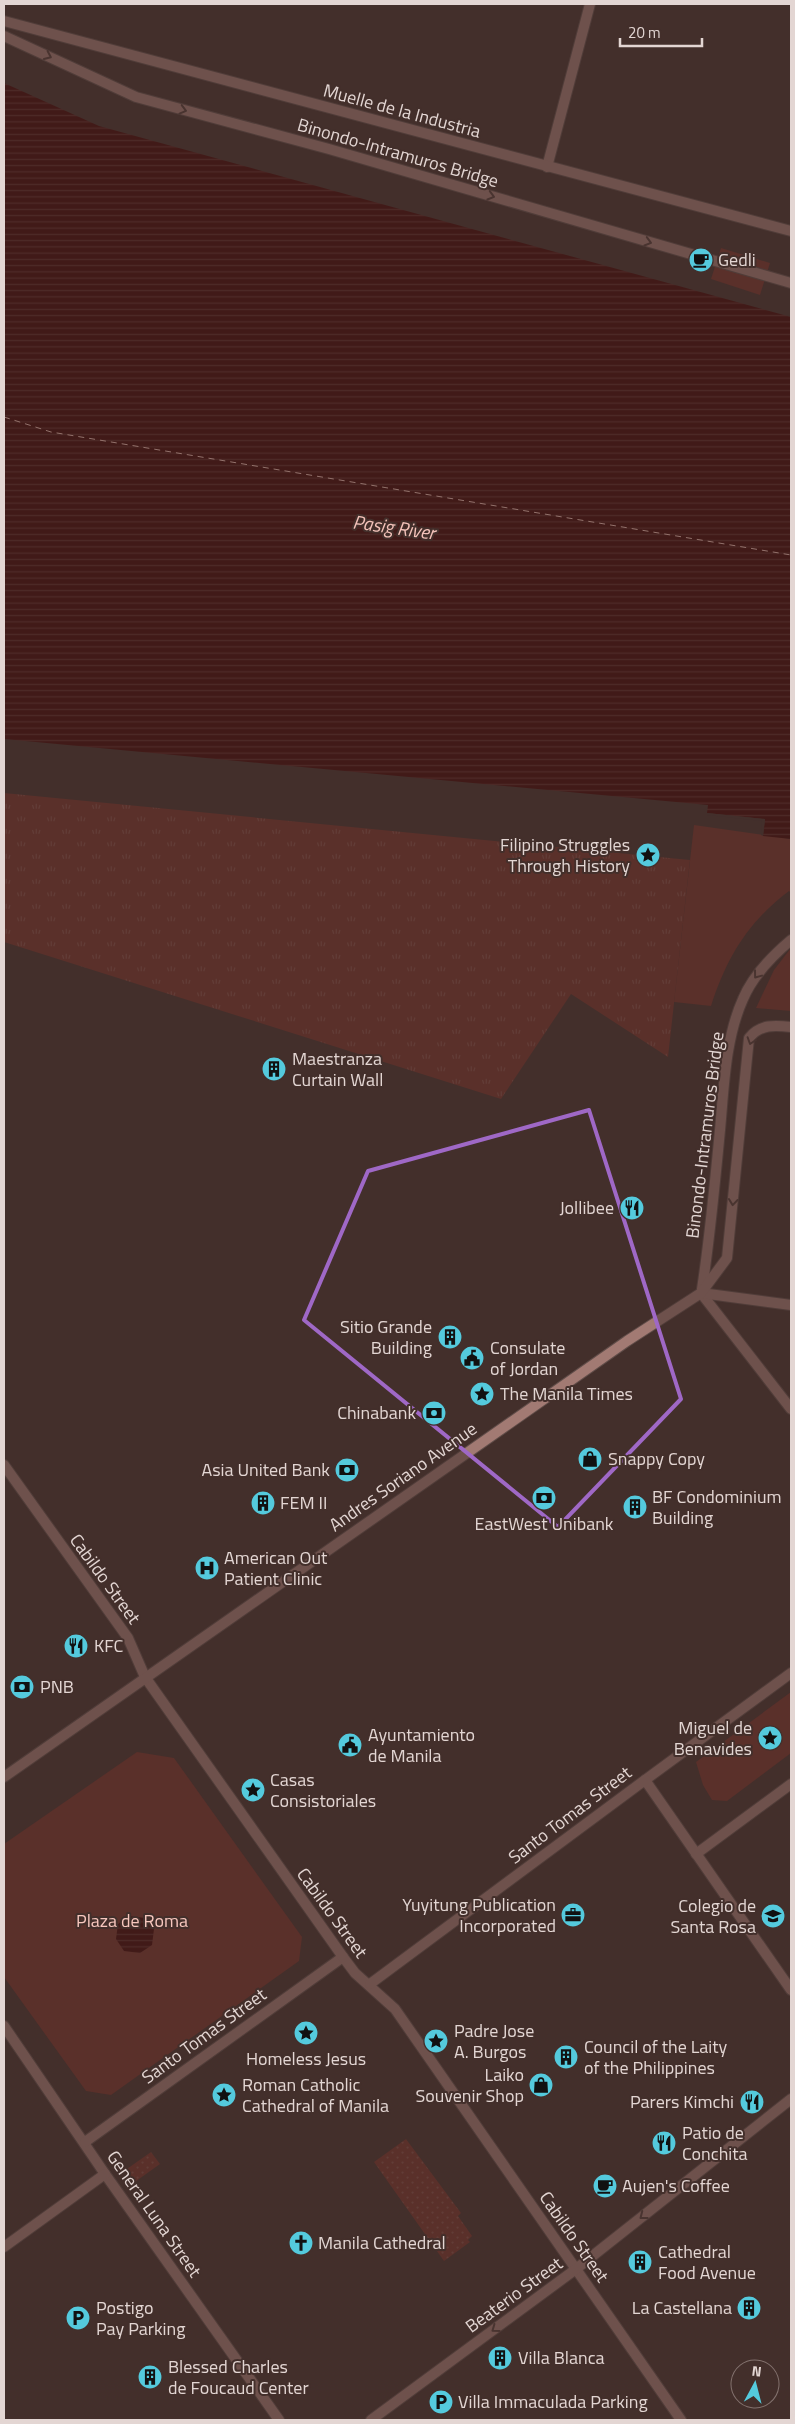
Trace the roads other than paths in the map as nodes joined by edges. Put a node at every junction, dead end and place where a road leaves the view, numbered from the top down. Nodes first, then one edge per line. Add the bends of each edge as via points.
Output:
1 (590, 4) edge
2 (4, 21) edge
3 (4, 36) edge
4 (547, 167) junction
5 (791, 231) edge
6 (791, 283) edge
7 (791, 940) edge
8 (791, 1027) edge
9 (701, 1293) junction
10 (791, 1305) edge
11 (791, 1410) edge
12 (4, 1465) edge
13 (791, 1673) edge
14 (145, 1677) junction
15 (4, 1777) edge
16 (645, 1780) junction
17 (791, 1784) edge
18 (696, 1854) junction
19 (343, 1957) junction
20 (370, 1984) junction
21 (791, 1990) edge
22 (4, 2026) edge
23 (791, 2099) edge
24 (84, 2142) junction
25 (105, 2174) junction
26 (4, 2247) edge
27 (576, 2269) junction
28 (279, 2420) edge
29 (371, 2420) edge
30 (681, 2420) edge

1 - 4 street
2 - 4 street, Muelle de la Industria
3 -> 6 street, Binondo-Intramuros Bridge via 136,97 329,149
4 - 5 street, Muelle de la Industria
7 -> 9 street, Binondo-Intramuros Bridge via 751,983 736,1018 723,1090 710,1240
8 -> 9 street via 765,1026 749,1038 727,1258
9 - 10 street
9 - 11 street
9 - 14 street, Andres Soriano Avenue
12 - 14 street, Cabildo Street via 128,1638
13 - 16 street, Santo Tomas Street
14 - 15 street, Andres Soriano Avenue
14 - 19 street, Cabildo Street
16 - 18 street
16 - 20 street, Santo Tomas Street
17 - 18 street
18 - 21 street
19 - 20 street, Cabildo Street via 355,1973
19 - 24 street, Santo Tomas Street
20 - 27 street, Cabildo Street via 395,2009
22 - 24 street, General Luna Street
23 -> 27 street, Beaterio Street
24 - 25 street, General Luna Street
25 - 26 street
25 - 28 street, General Luna Street
27 -> 29 street, Beaterio Street
27 - 30 street, Cabildo Street

